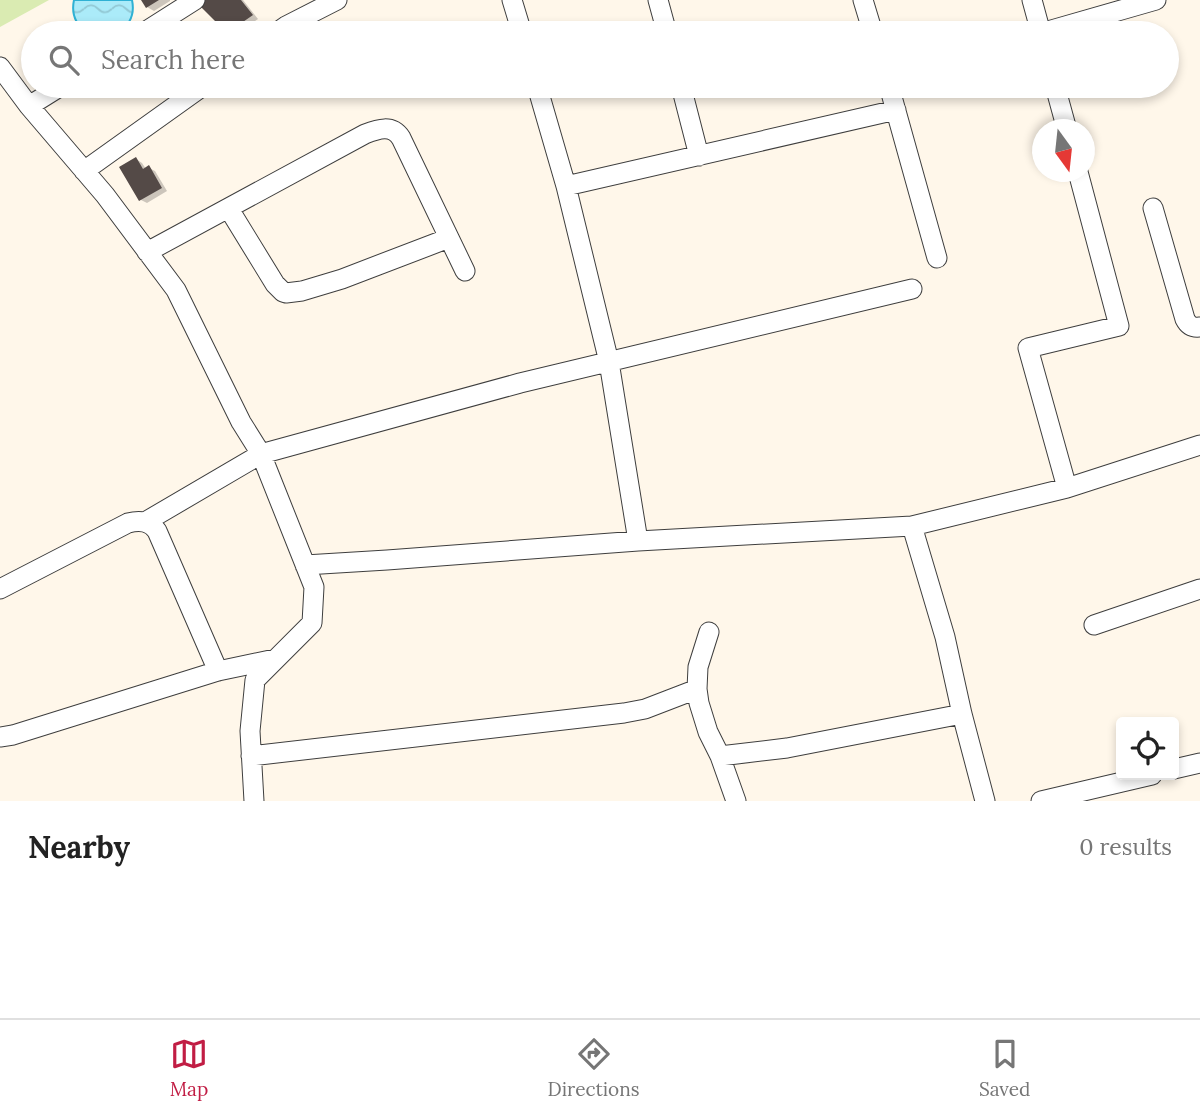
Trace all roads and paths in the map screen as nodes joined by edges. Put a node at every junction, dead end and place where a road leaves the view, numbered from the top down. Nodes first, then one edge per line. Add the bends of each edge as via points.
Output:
1 (194, 0) edge
2 (337, 0) edge
3 (512, 0) edge
4 (658, 0) edge
5 (863, 0) edge
6 (1032, 0) edge
7 (1156, 0) edge
8 (162, 21) edge
9 (296, 21) edge
10 (518, 21) edge
11 (664, 21) edge
12 (869, 21) edge
13 (1038, 21) edge
14 (1083, 21) edge
15 (0, 67) edge
16 (21, 95) edge
17 (23, 98) edge
18 (42, 98) edge
19 (186, 98) edge
20 (540, 98) edge
21 (684, 98) edge
22 (892, 98) edge
23 (1058, 98) edge
24 (29, 106) junction
25 (896, 110) junction
26 (1064, 119) edge
27 (699, 156) junction
28 (83, 171) junction
29 (1081, 182) edge
30 (566, 186) junction
31 (1153, 208) dead end
32 (229, 209) junction
33 (449, 238) junction
34 (148, 252) junction
35 (937, 258) dead end
36 (465, 271) dead end
37 (912, 289) dead end
38 (1200, 327) edge
39 (609, 362) junction
40 (1200, 445) edge
41 (261, 454) junction
42 (1067, 488) junction
43 (145, 522) junction
44 (912, 526) junction
45 (638, 541) junction
46 (304, 565) junction
47 (0, 589) edge
48 (1200, 589) edge
49 (1094, 625) dead end
50 (709, 632) dead end
51 (275, 659) junction
52 (218, 671) junction
53 (697, 689) junction
54 (962, 713) junction
55 (0, 737) edge
56 (251, 756) junction
57 (720, 757) junction
58 (1200, 763) edge
59 (1179, 768) edge
60 (1131, 780) edge
61 (254, 801) edge
62 (736, 801) edge
63 (985, 801) edge
64 (1041, 801) edge

1 - 8 street
2 - 9 street
3 - 10 street
4 - 11 street
5 - 12 street
6 - 13 street
7 - 14 street
15 - 16 street
17 - 24 street
18 - 24 street
19 - 28 street
20 - 30 street
21 - 27 street
22 - 25 street
23 - 26 street
24 - 28 street
25 - 27 street
25 - 35 street
27 - 30 street
28 - 34 street
29 - 42 street via 1119,326 1028,348
30 - 39 street
31 - 38 street via 1185,318 1188,324
32 - 33 street via 275,284 288,293 342,279
32 - 33 street via 365,134 391,129 401,138
32 - 34 street
33 - 36 street
34 - 41 street via 176,290
37 - 39 street
39 - 41 street
39 - 45 street
40 - 42 street
41 - 43 street
41 - 46 street
42 - 44 street
43 - 47 street via 128,523
43 - 52 street via 157,531
44 - 45 street
44 - 54 street
45 - 46 street
46 - 51 street via 314,587 312,623
48 - 49 street
50 - 53 street via 698,667
51 - 52 street
51 - 56 street via 255,680
52 - 55 street
53 - 56 street via 624,713
53 - 57 street
54 - 57 street
54 - 63 street
56 - 61 street
57 - 62 street
58 - 59 street
60 - 64 street

